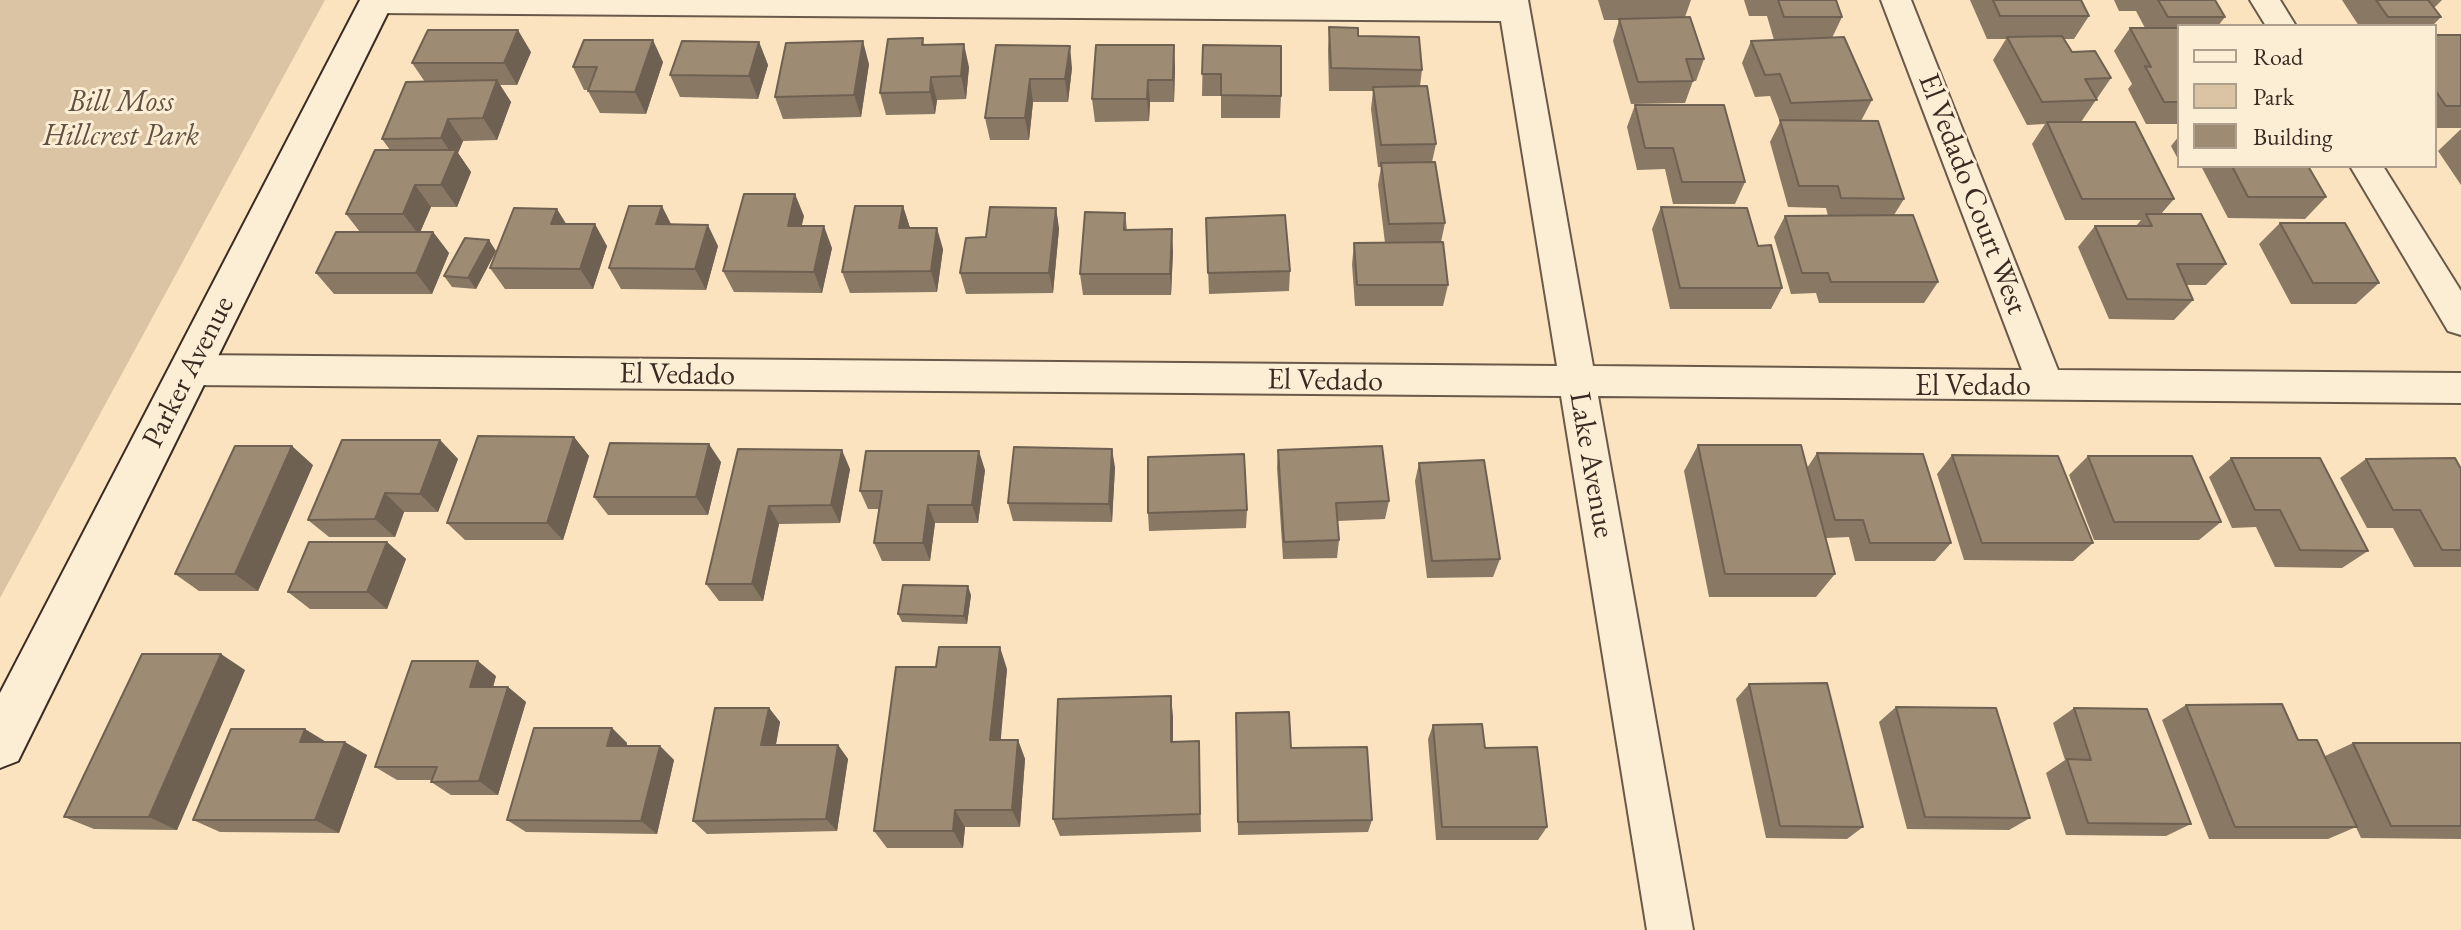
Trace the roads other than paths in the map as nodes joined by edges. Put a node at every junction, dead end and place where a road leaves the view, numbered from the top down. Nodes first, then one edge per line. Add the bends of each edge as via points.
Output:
1 (1896, 0) edge
2 (2265, 0) edge
3 (376, 2) edge
4 (1514, 5) edge
5 (2280, 24) edge
6 (2367, 168) edge
7 (2461, 321) edge
8 (190, 370) junction
9 (1577, 383) junction
10 (2047, 387) junction
11 (2461, 388) edge
12 (0, 744) edge
13 (1670, 930) edge

1 - 10 street, El Vedado Court West
2 - 5 street
3 - 4 street
3 - 8 street, Parker Avenue
4 - 9 street, Lake Avenue
6 - 7 street
8 - 9 street, El Vedado
8 - 12 street, Parker Avenue
9 - 10 street, El Vedado
9 - 13 street, Lake Avenue
10 - 11 street, El Vedado

